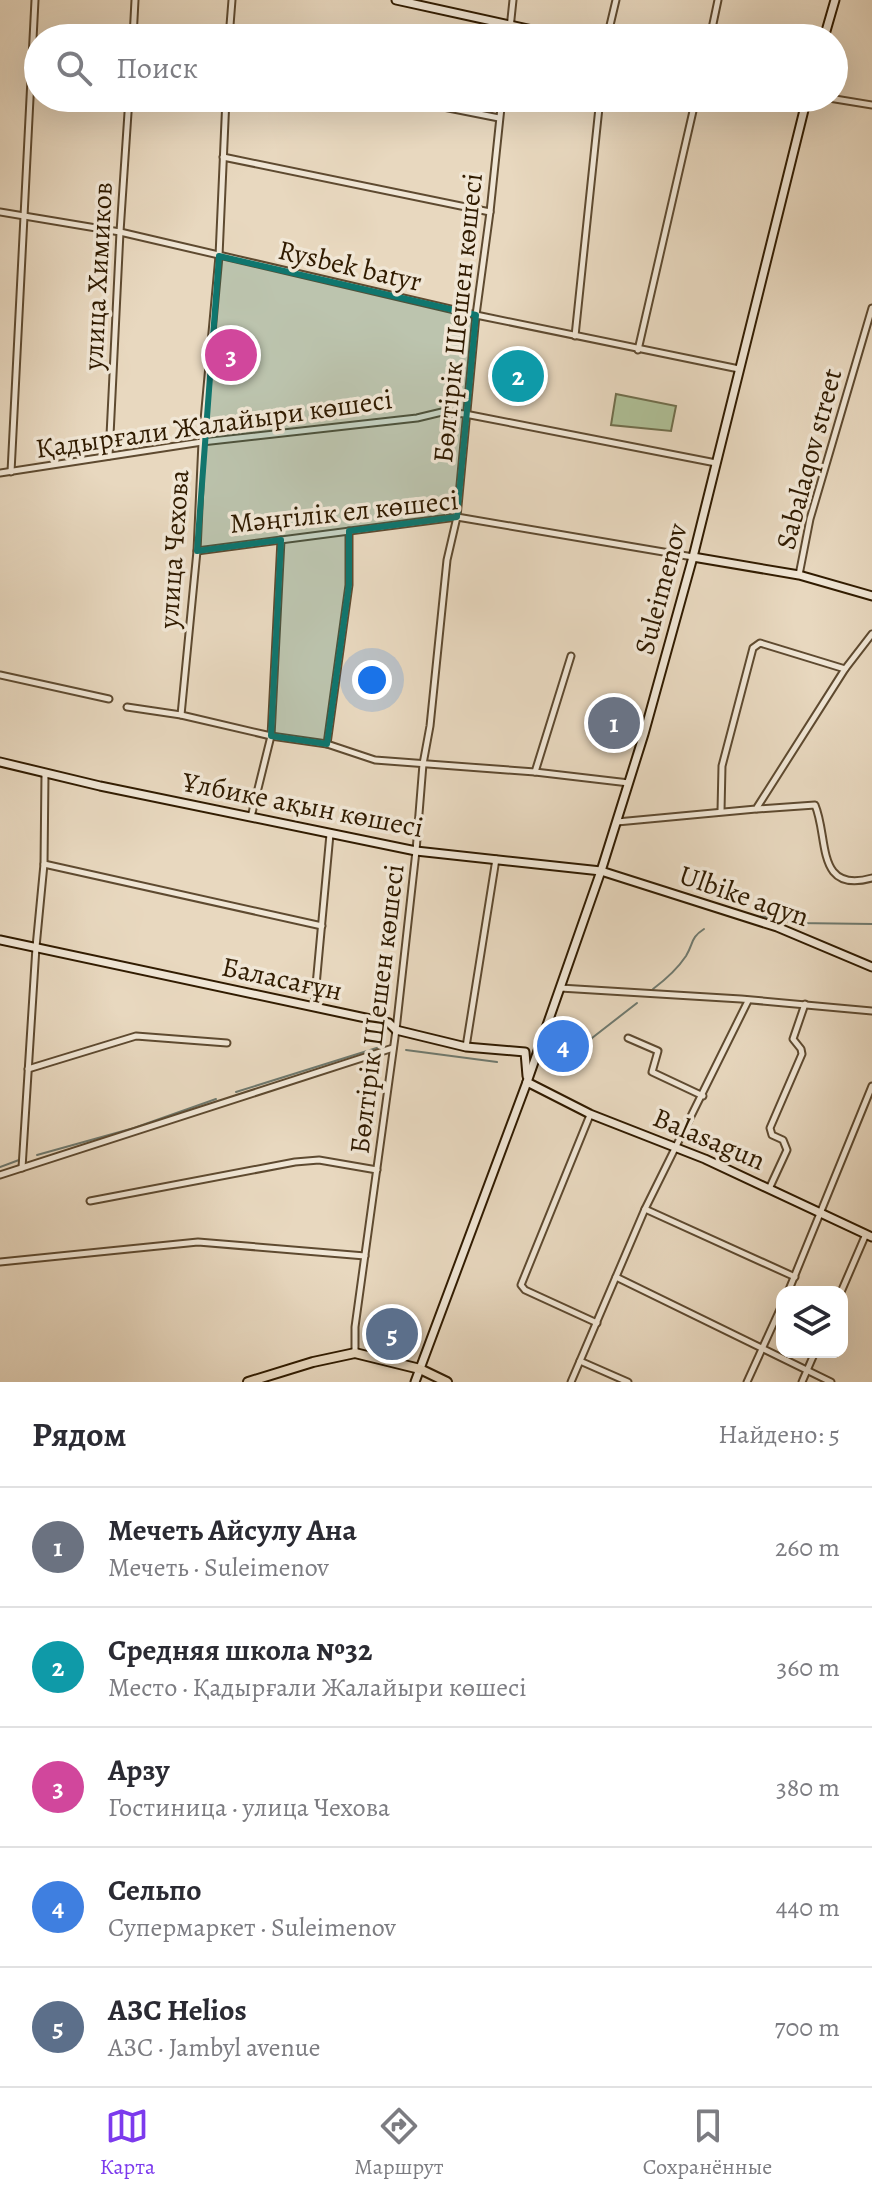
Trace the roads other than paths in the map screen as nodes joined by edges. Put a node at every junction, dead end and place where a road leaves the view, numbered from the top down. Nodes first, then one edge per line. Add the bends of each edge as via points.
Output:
1 (35, 0) edge
2 (135, 0) edge
3 (232, 0) edge
4 (396, 0) edge
5 (513, 0) edge
6 (616, 0) edge
7 (718, 0) edge
8 (835, 0) edge
9 (34, 24) edge
10 (134, 24) edge
11 (230, 24) edge
12 (506, 24) edge
13 (511, 24) edge
14 (610, 24) edge
15 (713, 24) edge
16 (828, 24) edge
17 (848, 101) edge
18 (872, 105) edge
19 (29, 112) edge
20 (128, 112) edge
21 (225, 112) edge
22 (469, 112) edge
23 (500, 112) edge
24 (599, 112) edge
25 (693, 112) edge
26 (803, 112) edge
27 (499, 118) junction
28 (223, 157) junction
29 (0, 212) edge
30 (490, 212) junction
31 (24, 216) junction
32 (120, 232) junction
33 (219, 256) junction
34 (872, 308) edge
35 (476, 315) junction
36 (575, 336) junction
37 (638, 350) junction
38 (739, 369) junction
39 (465, 414) junction
40 (202, 442) junction
41 (109, 456) junction
42 (716, 463) junction
43 (11, 472) junction
44 (0, 473) edge
45 (457, 517) junction
46 (349, 531) junction
47 (281, 540) junction
48 (197, 551) junction
49 (693, 557) junction
50 (799, 575) junction
51 (872, 596) edge
52 (872, 634) edge
53 (571, 656) dead end
54 (845, 669) junction
55 (0, 675) edge
56 (109, 699) dead end
57 (127, 707) dead end
58 (181, 715) junction
59 (271, 736) junction
60 (327, 744) junction
61 (0, 762) edge
62 (423, 764) junction
63 (535, 772) junction
64 (45, 774) junction
65 (629, 783) junction
66 (756, 809) junction
67 (721, 811) junction
68 (251, 818) junction
69 (617, 822) junction
70 (330, 834) junction
71 (416, 851) junction
72 (496, 859) junction
73 (44, 864) junction
74 (601, 871) junction
75 (872, 878) edge
76 (322, 926) junction
77 (0, 940) edge
78 (36, 947) junction
79 (872, 967) edge
80 (560, 988) junction
81 (748, 1001) junction
82 (805, 1004) junction
83 (314, 1008) junction
84 (872, 1011) edge
85 (396, 1030) junction
86 (628, 1038) dead end
87 (227, 1043) dead end
88 (466, 1047) junction
89 (393, 1048) junction
90 (28, 1069) junction
91 (527, 1082) junction
92 (872, 1086) edge
93 (703, 1096) junction
94 (590, 1114) junction
95 (676, 1147) junction
96 (22, 1168) junction
97 (377, 1170) junction
98 (0, 1175) edge
99 (769, 1189) junction
100 (90, 1201) dead end
101 (645, 1209) junction
102 (822, 1213) junction
103 (869, 1236) edge
104 (365, 1256) junction
105 (0, 1262) edge
106 (616, 1277) junction
107 (795, 1277) junction
108 (791, 1286) edge
109 (844, 1286) edge
110 (776, 1318) edge
111 (597, 1323) junction
112 (762, 1348) junction
113 (355, 1353) junction
114 (813, 1358) edge
115 (580, 1361) junction
116 (420, 1369) junction
117 (808, 1369) junction
118 (248, 1382) edge
119 (415, 1382) edge
120 (447, 1382) edge
121 (571, 1382) edge
122 (628, 1382) edge
123 (747, 1382) edge
124 (802, 1382) edge
125 (831, 1382) edge

1 - 9 street
2 - 10 street
3 - 11 street
4 - 12 main road
5 - 13 street
6 - 14 street
7 - 15 street
8 - 16 main road
17 - 18 street
19 - 31 street
20 - 32 street, улица Химиков
21 - 28 street, улица Чехова
22 - 27 street
23 - 27 street, Бөлтірік Шешен көшесі
24 - 36 street
25 - 37 street
26 - 38 main road, Suleimenov
27 - 30 street, Бөлтірік Шешен көшесі
28 - 30 street
28 - 33 street, улица Чехова
29 - 31 street, Rysbek batyr
30 - 35 street, Бөлтірік Шешен көшесі
31 - 32 street, Rysbek batyr
31 - 43 street
32 - 33 street, Rysbek batyr
32 - 41 street, улица Химиков
33 - 35 street, Rysbek batyr
33 - 40 street, улица Чехова
34 - 50 street, Sabalaqov street via 810,519
35 - 36 street, Rysbek batyr
35 - 39 street, Бөлтірік Шешен көшесі
36 - 37 street, Rysbek batyr
37 - 38 street, Rysbek batyr
38 - 42 main road, Suleimenov
39 - 40 street, Қадырғали Жалайыри көшесі via 442,412
39 - 42 street, Қадырғали Жалайыри көшесі
39 - 45 street, Бөлтірік Шешен көшесі
40 - 41 street, Қадырғали Жалайыри көшесі
40 - 48 street, улица Чехова
41 - 43 street, Қадырғали Жалайыри көшесі
42 - 49 main road, Suleimenov
43 - 44 street, Қадырғали Жалайыри көшесі
45 - 46 street, Мәңгілік ел көшесі
45 - 49 street, Мәңгілік ел көшесі
45 - 62 street, Бөлтірік Шешен көшесі via 447,560
46 - 47 street, Мәңгілік ел көшесі
46 - 60 street via 349,585
47 - 48 street, Мәңгілік ел көшесі
47 - 59 street
48 - 58 street, улица Чехова
49 - 50 main road, Мәңгілік ел көшесі
49 - 65 main road, Suleimenov
50 - 51 main road, Мәңгілік ел көшесі
52 - 54 street
53 - 63 street
54 - 66 street
54 - 67 street via 760,643 753,648 722,766
55 - 56 street
57 - 58 street
58 - 59 street
59 - 60 street
59 - 68 street
60 - 62 street via 375,760
61 - 64 main road, Ұлбике ақын көшесі
62 - 63 street
62 - 71 street, Бөлтірік Шешен көшесі
63 - 65 street
64 - 68 main road, Ұлбике ақын көшесі
64 - 73 street
65 - 69 main road, Suleimenov
66 - 67 street
66 - 75 street via 815,805 829,866 842,879
67 - 69 street
68 - 70 main road, Ұлбике ақын көшесі
69 - 74 main road, Suleimenov
70 - 71 main road, Ұлбике ақын көшесі
70 - 76 street
71 - 72 main road, Ұлбике ақын көшесі
71 - 85 street, Бөлтірік Шешен көшесі
72 - 74 main road, Ұлбике ақын көшесі
72 - 88 street
73 - 76 street
73 - 78 street
74 - 79 main road, Ulbike aqyn via 777,927
74 - 80 main road, Suleimenov
76 - 83 street
77 - 78 main road, Баласағұн
78 - 83 main road, Баласағұн
78 - 90 street
80 - 81 street
80 - 91 main road, Suleimenov
81 - 82 street
81 - 93 street
82 - 84 street
82 - 99 street via 793,1039 802,1054 770,1128 787,1150
83 - 85 main road, Баласағұн via 389,1023
85 - 88 main road, Баласағұн
85 - 89 street, Бөлтірік Шешен көшесі
86 - 93 street via 658,1051 652,1072
87 - 90 street via 136,1036
88 - 91 main road, Баласағұн via 525,1052
89 - 96 street
89 - 97 street, Бөлтірік Шешен көшесі
90 - 96 street
91 - 94 main road, Balasagun
91 - 116 main road, Suleimenov
92 - 102 street
93 - 95 street
94 - 95 main road, Balasagun
94 - 111 street via 521,1285
95 - 99 main road, Balasagun
95 - 101 street
96 - 98 street
97 - 100 street via 319,1160 295,1162
97 - 104 street, Бөлтірік Шешен көшесі
99 - 102 main road, Balasagun
101 - 106 street
101 - 107 street
102 - 103 main road, Balasagun
102 - 107 street
103 - 109 street
104 - 105 street via 198,1242
104 - 113 street, Бөлтірік Шешен көшесі
106 - 111 street
106 - 112 street
107 - 108 street
110 - 112 street
111 - 115 street
112 - 117 street
112 - 123 street
113 - 116 main road
113 - 118 main road
114 - 117 street
115 - 121 street
115 - 122 street
116 - 119 main road, Suleimenov
116 - 120 main road
117 - 124 street
117 - 125 street

